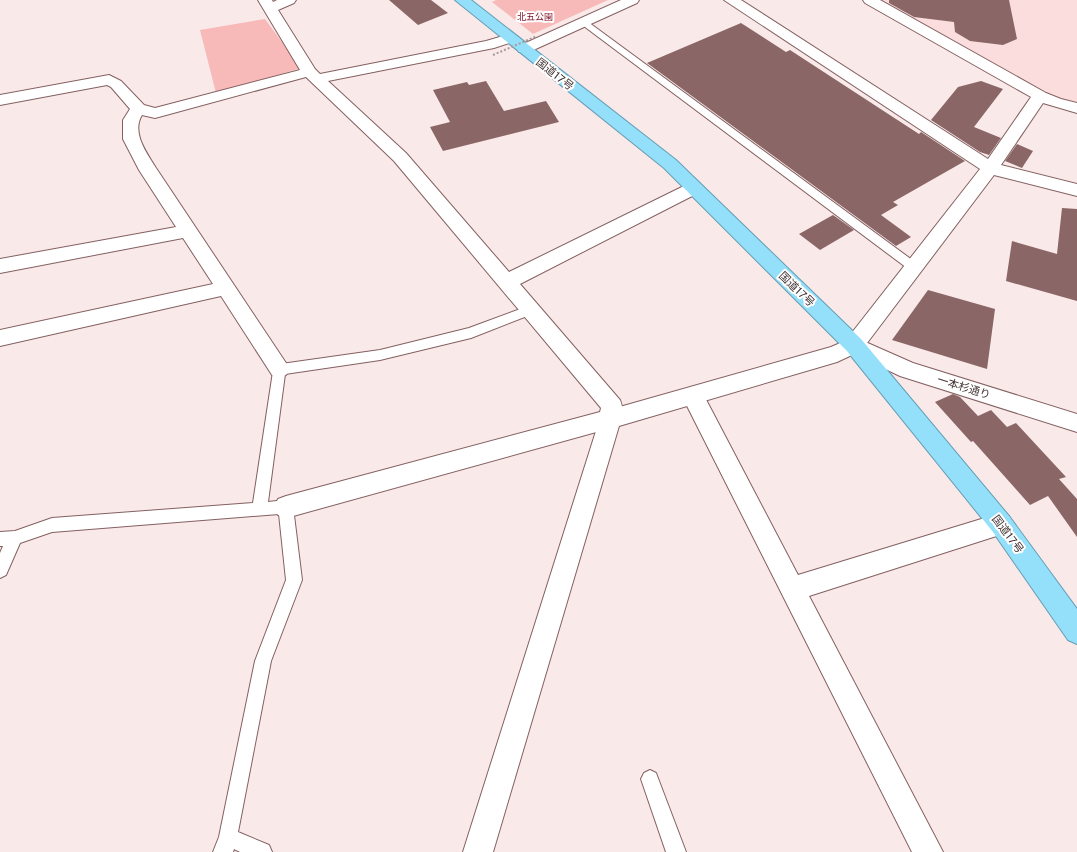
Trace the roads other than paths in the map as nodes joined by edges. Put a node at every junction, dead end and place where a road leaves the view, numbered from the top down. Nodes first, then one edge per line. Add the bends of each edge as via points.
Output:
1 (289, 0) edge
2 (462, 0) edge
3 (632, 0) edge
4 (731, 0) edge
5 (870, 0) edge
6 (267, 4) edge
7 (584, 22) junction
8 (510, 38) junction
9 (524, 49) junction
10 (313, 75) junction
11 (1040, 96) junction
12 (0, 100) edge
13 (1077, 108) edge
14 (138, 109) junction
15 (990, 168) junction
16 (694, 188) junction
17 (1077, 190) edge
18 (188, 231) junction
19 (0, 266) edge
20 (915, 268) junction
21 (507, 282) junction
22 (226, 288) junction
23 (531, 310) junction
24 (0, 338) edge
25 (854, 345) junction
26 (279, 369) junction
27 (693, 396) junction
28 (611, 413) junction
29 (1077, 423) edge
30 (286, 507) junction
31 (260, 509) junction
32 (1001, 524) junction
33 (16, 538) junction
34 (0, 539) edge
35 (0, 570) edge
36 (793, 590) junction
37 (1077, 631) edge
38 (650, 779) dead end
39 (226, 844) edge
40 (262, 852) edge
41 (478, 852) edge
42 (676, 852) edge
43 (928, 852) edge

1 - 6 street
2 - 8 highway, 国道17号
3 - 7 street
4 - 15 street
5 - 11 street
6 - 10 street
7 - 9 street
7 - 20 lane
8 - 9 highway, 国道17号
8 - 10 street via 488,45
9 - 16 highway, 国道17号 via 670,164
10 - 14 street via 155,113
10 - 21 street via 400,156
11 - 13 street
11 - 15 street
12 - 14 street via 109,80 116,84
14 - 18 street via 131,120 131,139
15 - 17 street
15 - 20 street
16 - 21 street
16 - 25 highway, 国道17号
18 - 19 street
18 - 22 street
20 - 25 street
21 - 23 street
22 - 24 street
22 - 26 street
23 - 26 lane via 471,333 380,355
23 - 28 street
25 - 27 street via 837,354
25 - 29 street, 一本杉通り via 908,370
25 - 32 highway, 国道17号
26 - 31 lane
27 - 28 street
27 - 36 street
28 - 30 street
28 - 41 street
30 - 31 lane
30 - 39 lane via 294,580 263,661
31 - 33 lane via 52,526
32 - 36 street
32 - 37 highway, 国道17号
33 - 34 lane
33 - 35 lane
36 - 43 street
38 - 42 lane
39 - 40 lane

